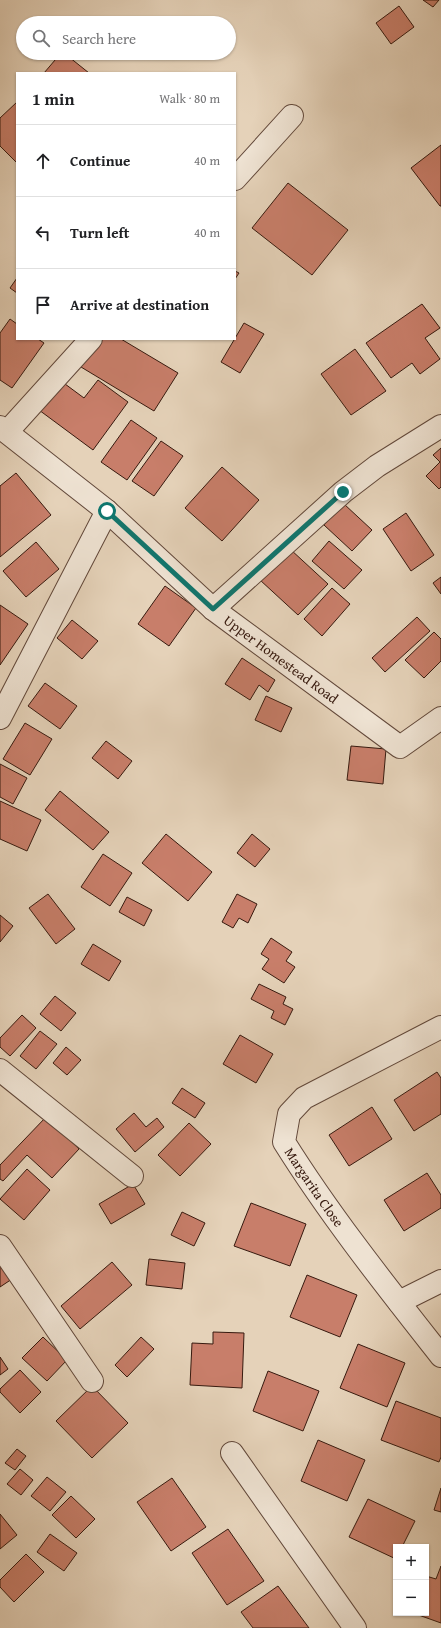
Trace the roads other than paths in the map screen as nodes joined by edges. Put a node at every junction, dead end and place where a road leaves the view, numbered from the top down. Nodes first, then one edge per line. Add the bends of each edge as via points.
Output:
1 (292, 116) dead end
2 (236, 179) edge
3 (90, 340) edge
4 (441, 426) edge
5 (4, 430) edge
6 (107, 511) junction
7 (213, 609) junction
8 (0, 718) edge
9 (441, 718) edge
10 (441, 1027) edge
11 (0, 1070) edge
12 (132, 1176) dead end
13 (0, 1246) edge
14 (441, 1281) edge
15 (399, 1302) junction
16 (441, 1356) edge
17 (92, 1381) dead end
18 (232, 1453) dead end
19 (355, 1628) edge

1 - 2 street
3 - 5 street
4 - 7 street via 377,466 343,492
5 - 6 street, Upper Homestead Road
6 - 7 street, Upper Homestead Road
6 - 8 street
7 - 9 street, Upper Homestead Road via 400,748
10 - 15 street, Margarita Close via 304,1098 289,1114 284,1142 312,1186
11 - 12 street
13 - 17 street
14 - 15 street
15 - 16 street, Margarita Close
18 - 19 street

